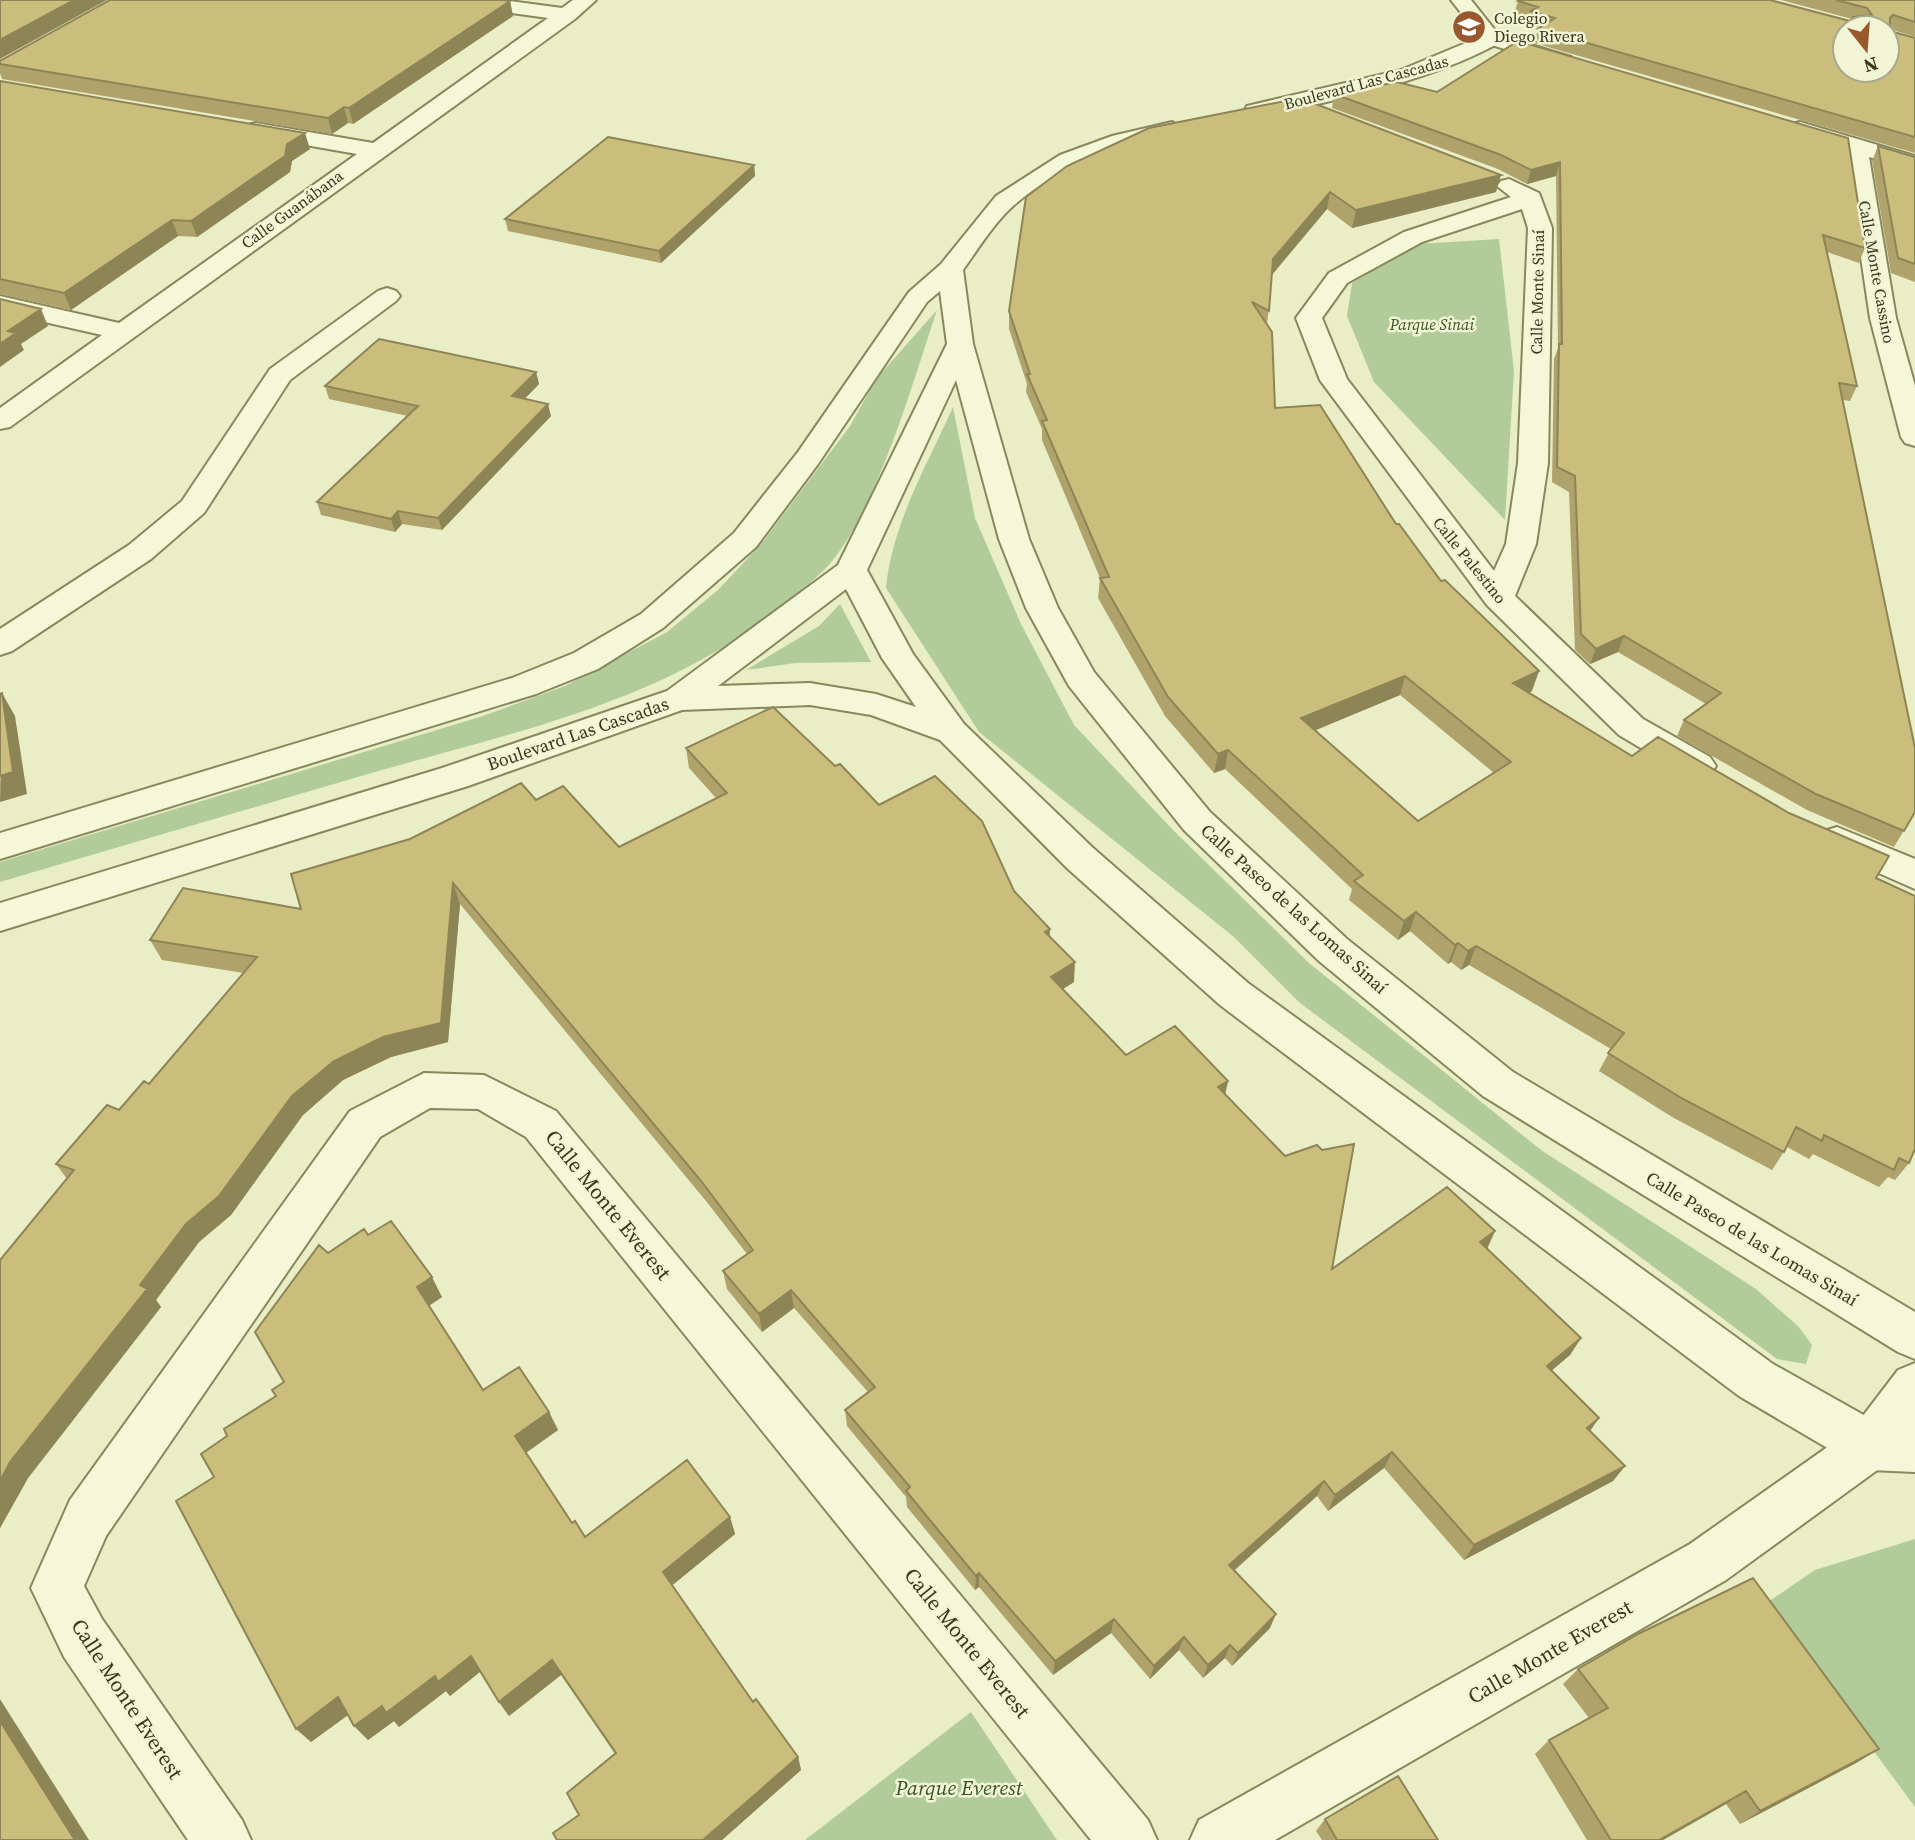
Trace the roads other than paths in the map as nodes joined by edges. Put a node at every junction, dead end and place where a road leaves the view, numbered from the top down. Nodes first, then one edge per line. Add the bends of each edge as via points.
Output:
1 (459, 0) edge
2 (586, 0) edge
3 (1461, 0) edge
4 (568, 15) junction
5 (1492, 39) junction
6 (1585, 67) edge
7 (1293, 102) junction
8 (1240, 114) edge
9 (1331, 116) edge
10 (1200, 123) edge
11 (1778, 123) edge
12 (241, 127) edge
13 (1856, 146) junction
14 (375, 150) junction
15 (1915, 163) edge
16 (1489, 176) edge
17 (1531, 198) junction
18 (950, 269) junction
19 (387, 296) dead end
20 (0, 304) edge
21 (1883, 318) junction
22 (1915, 329) edge
23 (122, 332) junction
24 (960, 344) junction
25 (0, 421) edge
26 (1915, 438) edge
27 (850, 570) junction
28 (1498, 598) junction
29 (0, 644) edge
30 (679, 699) junction
31 (952, 732) junction
32 (1724, 781) edge
33 (1805, 826) edge
34 (0, 846) edge
35 (1915, 875) edge
36 (0, 917) edge
37 (1915, 1336) edge
38 (1915, 1386) edge
39 (1893, 1447) edge
40 (222, 1840) edge
41 (1128, 1840) edge
42 (1220, 1840) edge

1 - 4 street
2 - 4 street, Calle Guanábana
3 - 5 street
4 - 14 street, Calle Guanábana
5 - 6 street
5 - 7 street, Boulevard Las Cascadas via 1466,55
7 - 8 street, Boulevard Las Cascadas
7 - 9 street
10 - 18 street via 1120,141 1068,160 1004,201
11 - 13 street
12 - 14 street
13 - 15 street
13 - 21 street, Calle Monte Cassino
14 - 23 street, Calle Guanábana
16 - 17 street
17 - 28 street, Calle Monte Sinaí via 1541,228 1533,463 1521,544
17 - 28 street, Calle Palestino via 1413,237 1338,278 1309,318 1334,380
18 - 24 street
18 - 34 street via 918,297 808,458 745,540 652,621 597,654 524,686
19 - 29 street via 280,375 193,507 140,552
20 - 23 street
21 - 22 street
21 - 26 street, Calle Monte Cassino
23 - 25 street, Calle Guanábana
24 - 27 street, Boulevard Las Cascadas
24 - 37 street, Calle Paseo de las Lomas Sinaí via 1014,539 1042,608 1081,678 1197,821 1334,950 1498,1084
27 - 30 street, Boulevard Las Cascadas
27 - 31 street via 899,658
28 - 32 street, Calle Palestino via 1631,727
30 - 31 street via 810,694 876,705
30 - 36 street, Boulevard Las Cascadas via 455,777
31 - 39 street via 1080,858 1234,994 1756,1380
33 - 35 street
38 - 39 street
39 - 42 street, Calle Monte Everest via 1708,1562
40 - 41 street, Calle Monte Everest via 83,1638 57,1588 89,1518 365,1124 424,1090 484,1092 541,1124

